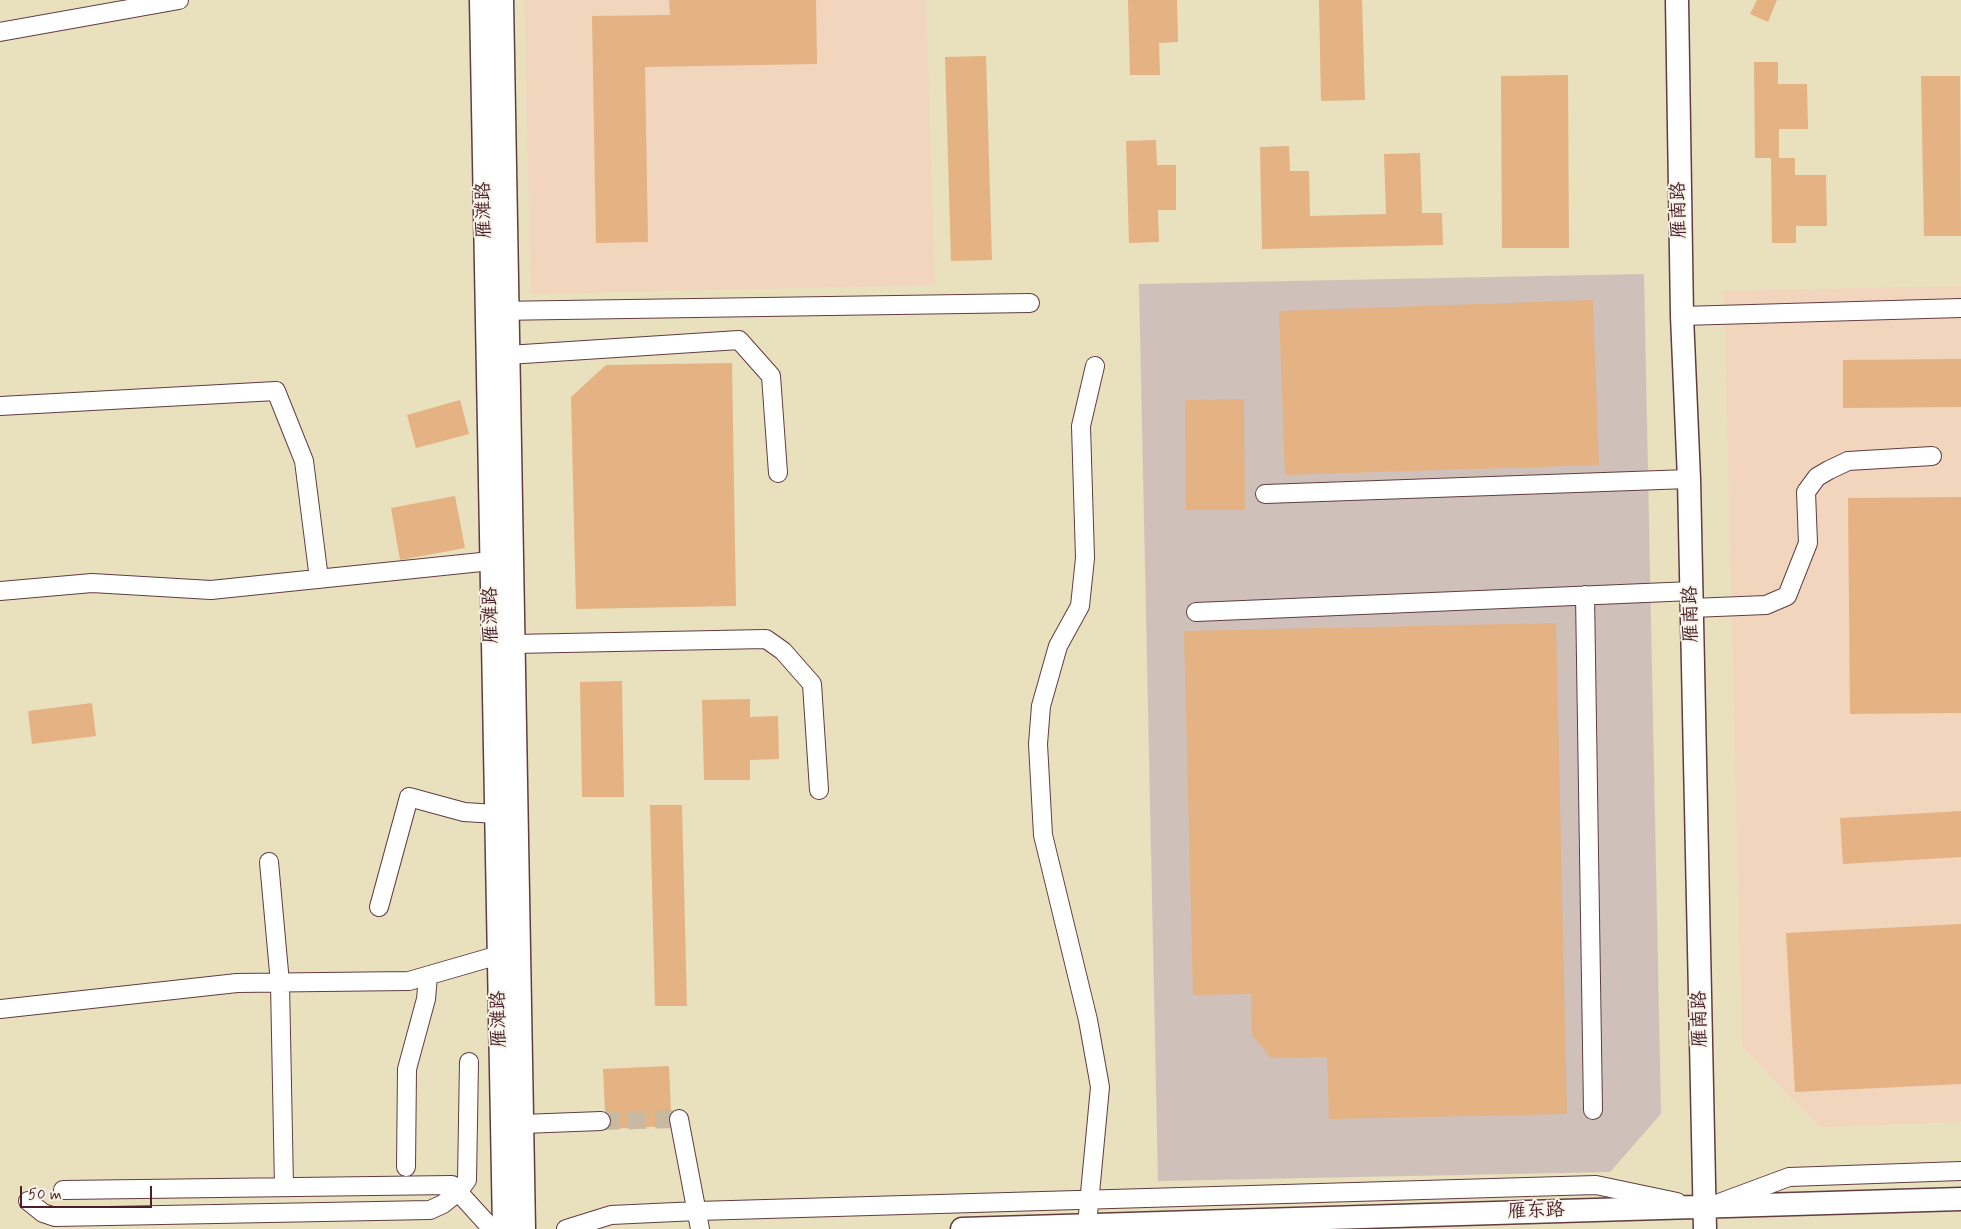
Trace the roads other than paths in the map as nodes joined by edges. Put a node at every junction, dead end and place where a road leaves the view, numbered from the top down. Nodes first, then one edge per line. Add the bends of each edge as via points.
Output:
1 (179, 0) edge
2 (481, 0) edge
3 (502, 0) edge
4 (1677, 0) edge
5 (0, 32) edge
6 (1030, 302) dead end
7 (1961, 308) edge
8 (497, 311) junction
9 (1682, 316) junction
10 (508, 355) junction
11 (1095, 366) dead end
12 (0, 406) edge
13 (1932, 456) dead end
14 (778, 473) dead end
15 (1689, 479) junction
16 (1265, 494) dead end
17 (492, 561) junction
18 (319, 579) junction
19 (0, 591) edge
20 (1585, 595) junction
21 (1692, 600) junction
22 (1196, 612) dead end
23 (514, 644) junction
24 (819, 790) dead end
25 (496, 814) junction
26 (269, 862) dead end
27 (379, 907) dead end
28 (499, 955) junction
29 (428, 976) junction
30 (280, 983) junction
31 (0, 1009) edge
32 (469, 1062) dead end
33 (1593, 1110) dead end
34 (679, 1119) dead end
35 (601, 1121) tunnel mouth
36 (523, 1124) junction
37 (406, 1166) dead end
38 (1961, 1171) edge
39 (284, 1186) junction
40 (63, 1190) dead end
41 (458, 1192) junction
42 (1240, 1196) junction
43 (1961, 1199) edge
44 (1089, 1200) junction
45 (28, 1201) dead end
46 (697, 1211) junction
47 (1705, 1218) edge
48 (1087, 1225) junction
49 (1242, 1225) edge
50 (492, 1229) edge
51 (504, 1229) edge
52 (524, 1229) edge
53 (566, 1229) edge
54 (700, 1229) edge
55 (962, 1229) edge

1 - 5 street
2 - 8 main road, 雁滩路
3 - 8 main road, 雁滩路
4 - 9 main road, 雁南路
6 - 8 street
7 - 9 street
8 - 10 main road, 雁滩路
8 - 17 main road, 雁滩路
9 - 15 main road, 雁南路
10 - 14 street via 740,340 771,376
10 - 23 main road, 雁滩路
11 - 44 street via 1081,426 1085,558 1080,606 1058,646 1041,706 1038,744 1043,835 1088,1020 1100,1087
12 - 18 street via 276,390 304,461
13 - 21 street via 1848,460 1817,477 1806,492 1808,543 1787,596 1766,605
15 - 16 street
15 - 21 main road, 雁南路
17 - 18 street
17 - 25 main road, 雁滩路
18 - 19 street via 211,590 92,583
20 - 21 street
20 - 22 street
20 - 33 street
21 - 47 main road, 雁南路
23 - 24 street via 766,639 783,650 812,684
23 - 36 main road, 雁滩路
25 - 27 street via 464,812 409,796
25 - 28 main road, 雁滩路
26 - 30 street
28 - 29 street
28 - 51 main road, 雁滩路
29 - 30 street via 409,981
29 - 37 street via 426,999 407,1069
30 - 31 street via 237,984
30 - 39 street
32 - 41 street via 467,1180
34 - 46 street
35 - 36 street
36 - 52 main road, 雁滩路
38 - 47 street via 1789,1177
39 - 40 street
39 - 41 street via 452,1185
41 - 45 street via 430,1210 55,1217 43,1214
41 - 50 street
42 - 44 street
42 - 47 street via 1596,1186
42 - 49 street
43 - 47 main road, 雁东路
44 - 46 street
44 - 48 street
46 - 53 street via 611,1215
46 - 54 street
47 - 49 main road, 雁东路
48 - 49 main road, 雁东路
48 - 55 main road, 雁东路

